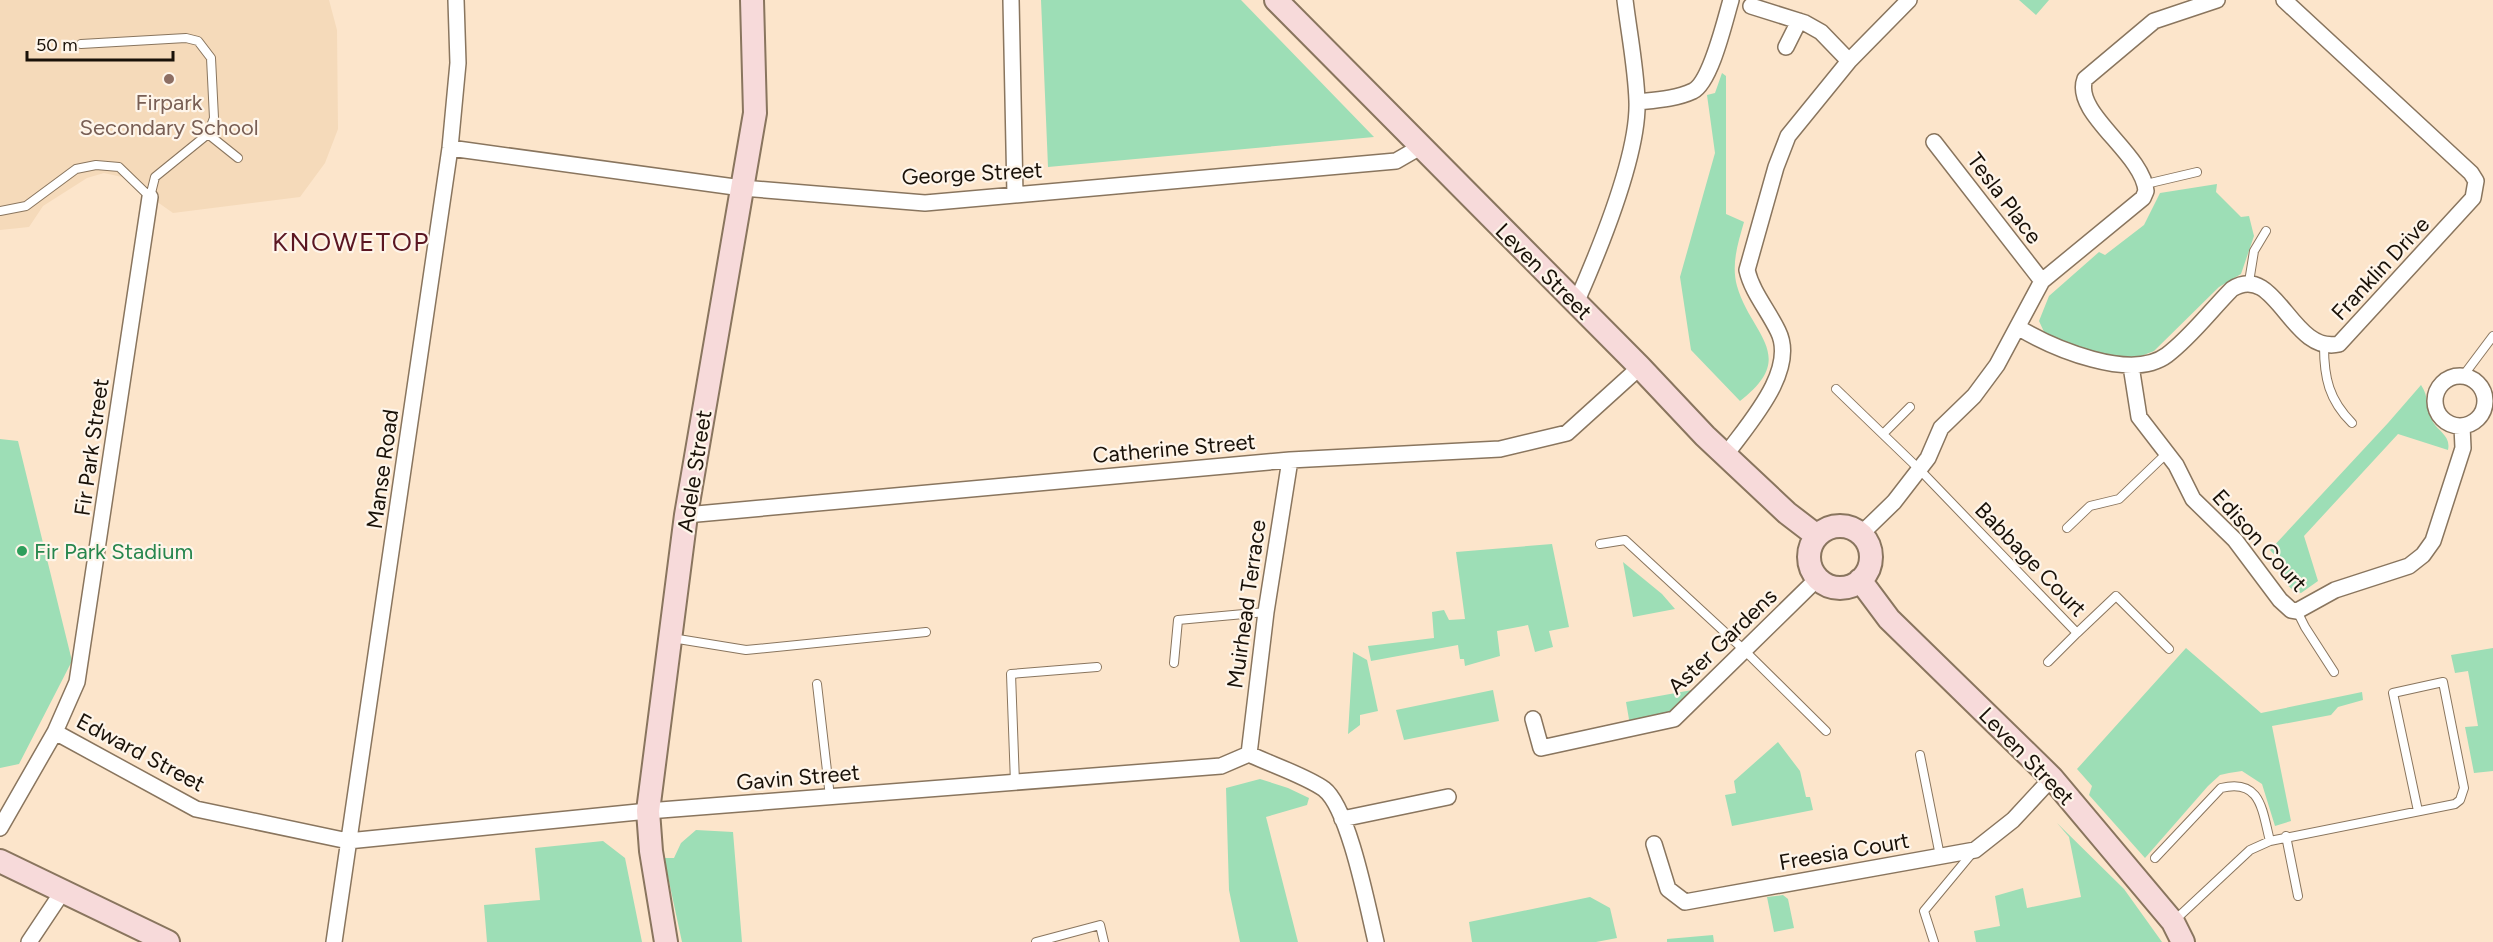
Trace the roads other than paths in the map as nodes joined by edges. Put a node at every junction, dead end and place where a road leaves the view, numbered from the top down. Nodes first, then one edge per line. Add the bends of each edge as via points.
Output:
1 (456, 0) edge
2 (752, 0) edge
3 (1011, 0) edge
4 (1276, 0) edge
5 (1625, 0) edge
6 (1731, 0) edge
7 (1909, 0) edge
8 (2217, 0) edge
9 (2284, 0) edge
10 (1751, 6) dead end
11 (1799, 21) junction
12 (81, 44) dead end
13 (1786, 46) dead end
14 (1849, 62) junction
15 (1637, 102) junction
16 (208, 134) junction
17 (1934, 142) dead end
18 (1422, 146) junction
19 (450, 148) junction
20 (238, 158) dead end
21 (2197, 172) dead end
22 (2146, 184) junction
23 (742, 188) junction
24 (1015, 195) junction
25 (150, 196) junction
26 (0, 211) edge
27 (2266, 231) dead end
28 (2042, 281) junction
29 (2249, 282) junction
30 (1576, 303) junction
31 (2019, 328) junction
32 (2493, 336) edge
33 (2324, 346) junction
34 (2131, 366) junction
35 (1640, 367) junction
36 (2463, 376) junction
37 (1836, 389) dead end
38 (1910, 407) dead end
39 (2352, 423) dead end
40 (2462, 426) junction
41 (1883, 434) junction
42 (2166, 454) junction
43 (1725, 456) junction
44 (1290, 460) junction
45 (1919, 469) junction
46 (686, 515) junction
47 (2067, 528) dead end
48 (1861, 534) junction
49 (1817, 536) junction
50 (1600, 544) dead end
51 (1817, 579) junction
52 (1860, 580) junction
53 (2298, 611) junction
54 (1266, 612) junction
55 (926, 632) dead end
56 (2077, 633) junction
57 (670, 637) junction
58 (1743, 649) junction
59 (2169, 649) dead end
60 (2048, 662) dead end
61 (1174, 663) dead end
62 (1097, 667) dead end
63 (2334, 672) dead end
64 (817, 684) dead end
65 (1533, 719) dead end
66 (1826, 731) dead end
67 (54, 732) junction
68 (1249, 754) junction
69 (1920, 755) dead end
70 (2052, 778) junction
71 (1016, 783) junction
72 (1448, 797) dead end
73 (830, 798) junction
74 (648, 811) junction
75 (2418, 811) junction
76 (1342, 819) junction
77 (0, 828) edge
78 (2286, 836) junction
79 (348, 841) junction
80 (2270, 841) junction
81 (1653, 844) dead end
82 (1974, 850) junction
83 (1940, 856) junction
84 (2155, 858) dead end
85 (0, 861) edge
86 (63, 891) junction
87 (2298, 896) dead end
88 (2178, 932) edge
89 (30, 942) edge
90 (168, 942) edge
91 (334, 942) edge
92 (666, 942) edge
93 (1036, 942) edge
94 (1104, 942) edge
95 (1376, 942) edge
96 (1934, 942) edge

1 - 19 street, Manse Road via 458,63
2 - 23 street, Adele Street via 755,113
3 - 24 street
4 - 18 street, Leven Street
5 - 15 street
6 - 15 street via 1708,72 1696,90
7 - 14 street
8 - 22 street via 2154,21 2085,79 2082,86 2085,102 2141,170
9 - 33 street, Franklin Drive via 2476,181 2474,198 2349,335 2339,344
10 - 11 street
11 - 13 street
11 - 14 street via 1821,32
12 - 16 lane via 186,38 198,41 211,58 214,118
14 - 43 street via 1788,136 1776,167 1747,270 1750,284 1780,334 1780,372 1771,392
15 - 30 street via 1630,153
16 - 20 lane
16 - 25 lane via 155,177
17 - 28 street, Tesla Place
18 - 24 street, George Street via 1396,161
18 - 30 street, Leven Street
19 - 23 street, George Street
19 - 79 street, Manse Road
21 - 22 lane
22 - 28 street via 2143,198
23 - 24 street, George Street via 925,203
23 - 46 street, Adele Street
25 - 26 lane via 119,167 96,165 76,169 26,206
25 - 67 street, Fir Park Street via 83,652 77,682
27 - 29 lane via 2254,251
28 - 31 street
29 - 33 street, Franklin Drive via 2264,290 2313,342
29 - 34 street via 2232,289 2166,356
30 - 35 street, Leven Street
31 - 34 street via 2067,351
31 - 45 street via 1974,396 1941,428
32 - 36 lane
33 - 39 lane via 2325,378 2331,396
34 - 42 street, Edison Court via 2139,417
35 - 43 street, Leven Street
35 - 44 street, Catherine Street via 1567,433 1500,448
36 - 40 street via 2479,385 2485,399 2482,414
36 - 40 street via 2442,384 2435,400 2446,422
37 - 41 lane, Babbage Court
38 - 41 lane
40 - 53 street, Edison Court via 2463,448 2433,541 2423,555 2409,566 2335,590
41 - 45 lane, Babbage Court
42 - 47 lane via 2120,499 2090,506
42 - 53 street, Edison Court via 2193,499 2235,540 2280,600
43 - 49 street, Leven Street
44 - 46 street, Catherine Street
44 - 54 street, Muirhead Terrace
45 - 48 street via 1894,502
45 - 56 lane, Babbage Court
46 - 57 street, Adele Street
48 - 49 street via 1838,526
48 - 52 street via 1871,557 1868,571
49 - 51 street via 1809,557
50 - 58 lane via 1625,540
51 - 52 street via 1840,588
51 - 58 street, Aster Gardens
52 - 70 street, Leven Street via 1889,619
53 - 63 lane
54 - 61 lane via 1178,620
54 - 68 street, Muirhead Terrace
55 - 57 lane via 746,650
56 - 59 lane, Babbage Court via 2116,596
56 - 60 lane
57 - 74 street, Adele Street
58 - 65 street, Aster Gardens via 1674,719 1541,748
58 - 66 lane
62 - 71 lane via 1011,674
64 - 73 lane
67 - 77 street, Fir Park Street
67 - 79 street, Edward Street via 196,809
68 - 71 street, Gavin Street via 1221,766
68 - 76 street via 1325,790
69 - 83 lane
70 - 82 street, Freesia Court via 2013,820
70 - 88 street, Leven Street
71 - 73 street, Gavin Street
72 - 76 street
73 - 74 street, Gavin Street
74 - 79 street, Gavin Street
74 - 92 street, Adele Street
75 - 75 lane via 2393,693 2443,682 2463,795 2455,804
75 - 78 lane
76 - 95 street
78 - 80 lane
78 - 87 lane
79 - 91 street, Manse Road
80 - 84 lane via 2258,798 2249,788 2234,785 2221,788
80 - 88 lane via 2250,850
81 - 83 street, Freesia Court via 1668,889 1685,902
82 - 83 street, Freesia Court
82 - 96 lane via 1924,911
85 - 86 street
86 - 89 street
86 - 90 street
93 - 94 lane via 1100,926

